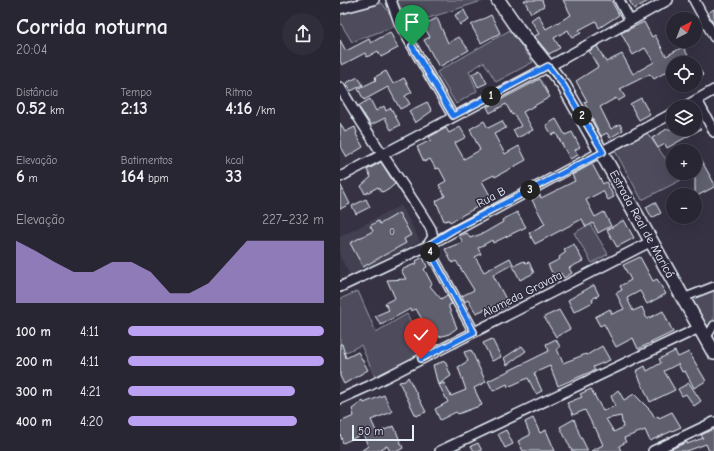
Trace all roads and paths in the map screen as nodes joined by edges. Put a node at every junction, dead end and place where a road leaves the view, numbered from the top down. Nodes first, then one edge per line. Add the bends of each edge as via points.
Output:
1 (374, 0) edge
2 (391, 0) edge
3 (498, 0) edge
4 (619, 0) edge
5 (668, 0) edge
6 (694, 0) edge
7 (340, 9) edge
8 (630, 21) junction
9 (714, 37) edge
10 (548, 66) junction
11 (340, 87) edge
12 (714, 90) edge
13 (696, 100) edge
14 (702, 111) edge
15 (453, 116) junction
16 (666, 117) edge
17 (714, 132) edge
18 (603, 152) junction
19 (383, 153) junction
20 (340, 177) edge
21 (650, 242) junction
22 (427, 246) junction
23 (714, 286) edge
24 (340, 287) edge
25 (683, 298) junction
26 (714, 325) edge
27 (474, 332) junction
28 (702, 333) junction
29 (714, 353) edge
30 (340, 399) edge
31 (714, 422) edge
32 (440, 451) edge
33 (653, 451) edge

1 - 7 street
2 - 15 street via 400,25
3 - 10 main road, Estrada Real de Maricá
4 - 8 street
5 - 8 street
6 - 9 street
8 - 10 street
10 - 15 street
10 - 18 main road, Estrada Real de Maricá via 564,86
11 - 19 street via 372,142
12 - 13 street
14 - 17 street
15 - 19 street
16 - 18 street, Rua B
18 - 21 main road, Estrada Real de Maricá
18 - 22 street, Rua B
19 - 20 street
19 - 22 street via 431,229 433,237
21 - 25 main road, Estrada Real de Maricá
21 - 27 street, Alameda Gravata
22 - 24 street, Rua B
22 - 27 street
23 - 25 street
25 - 28 main road, Estrada Real de Maricá
26 - 28 street
27 - 30 street, Alameda Gravata
28 - 29 main road, Estrada Real de Maricá
28 - 32 street
31 - 33 street

